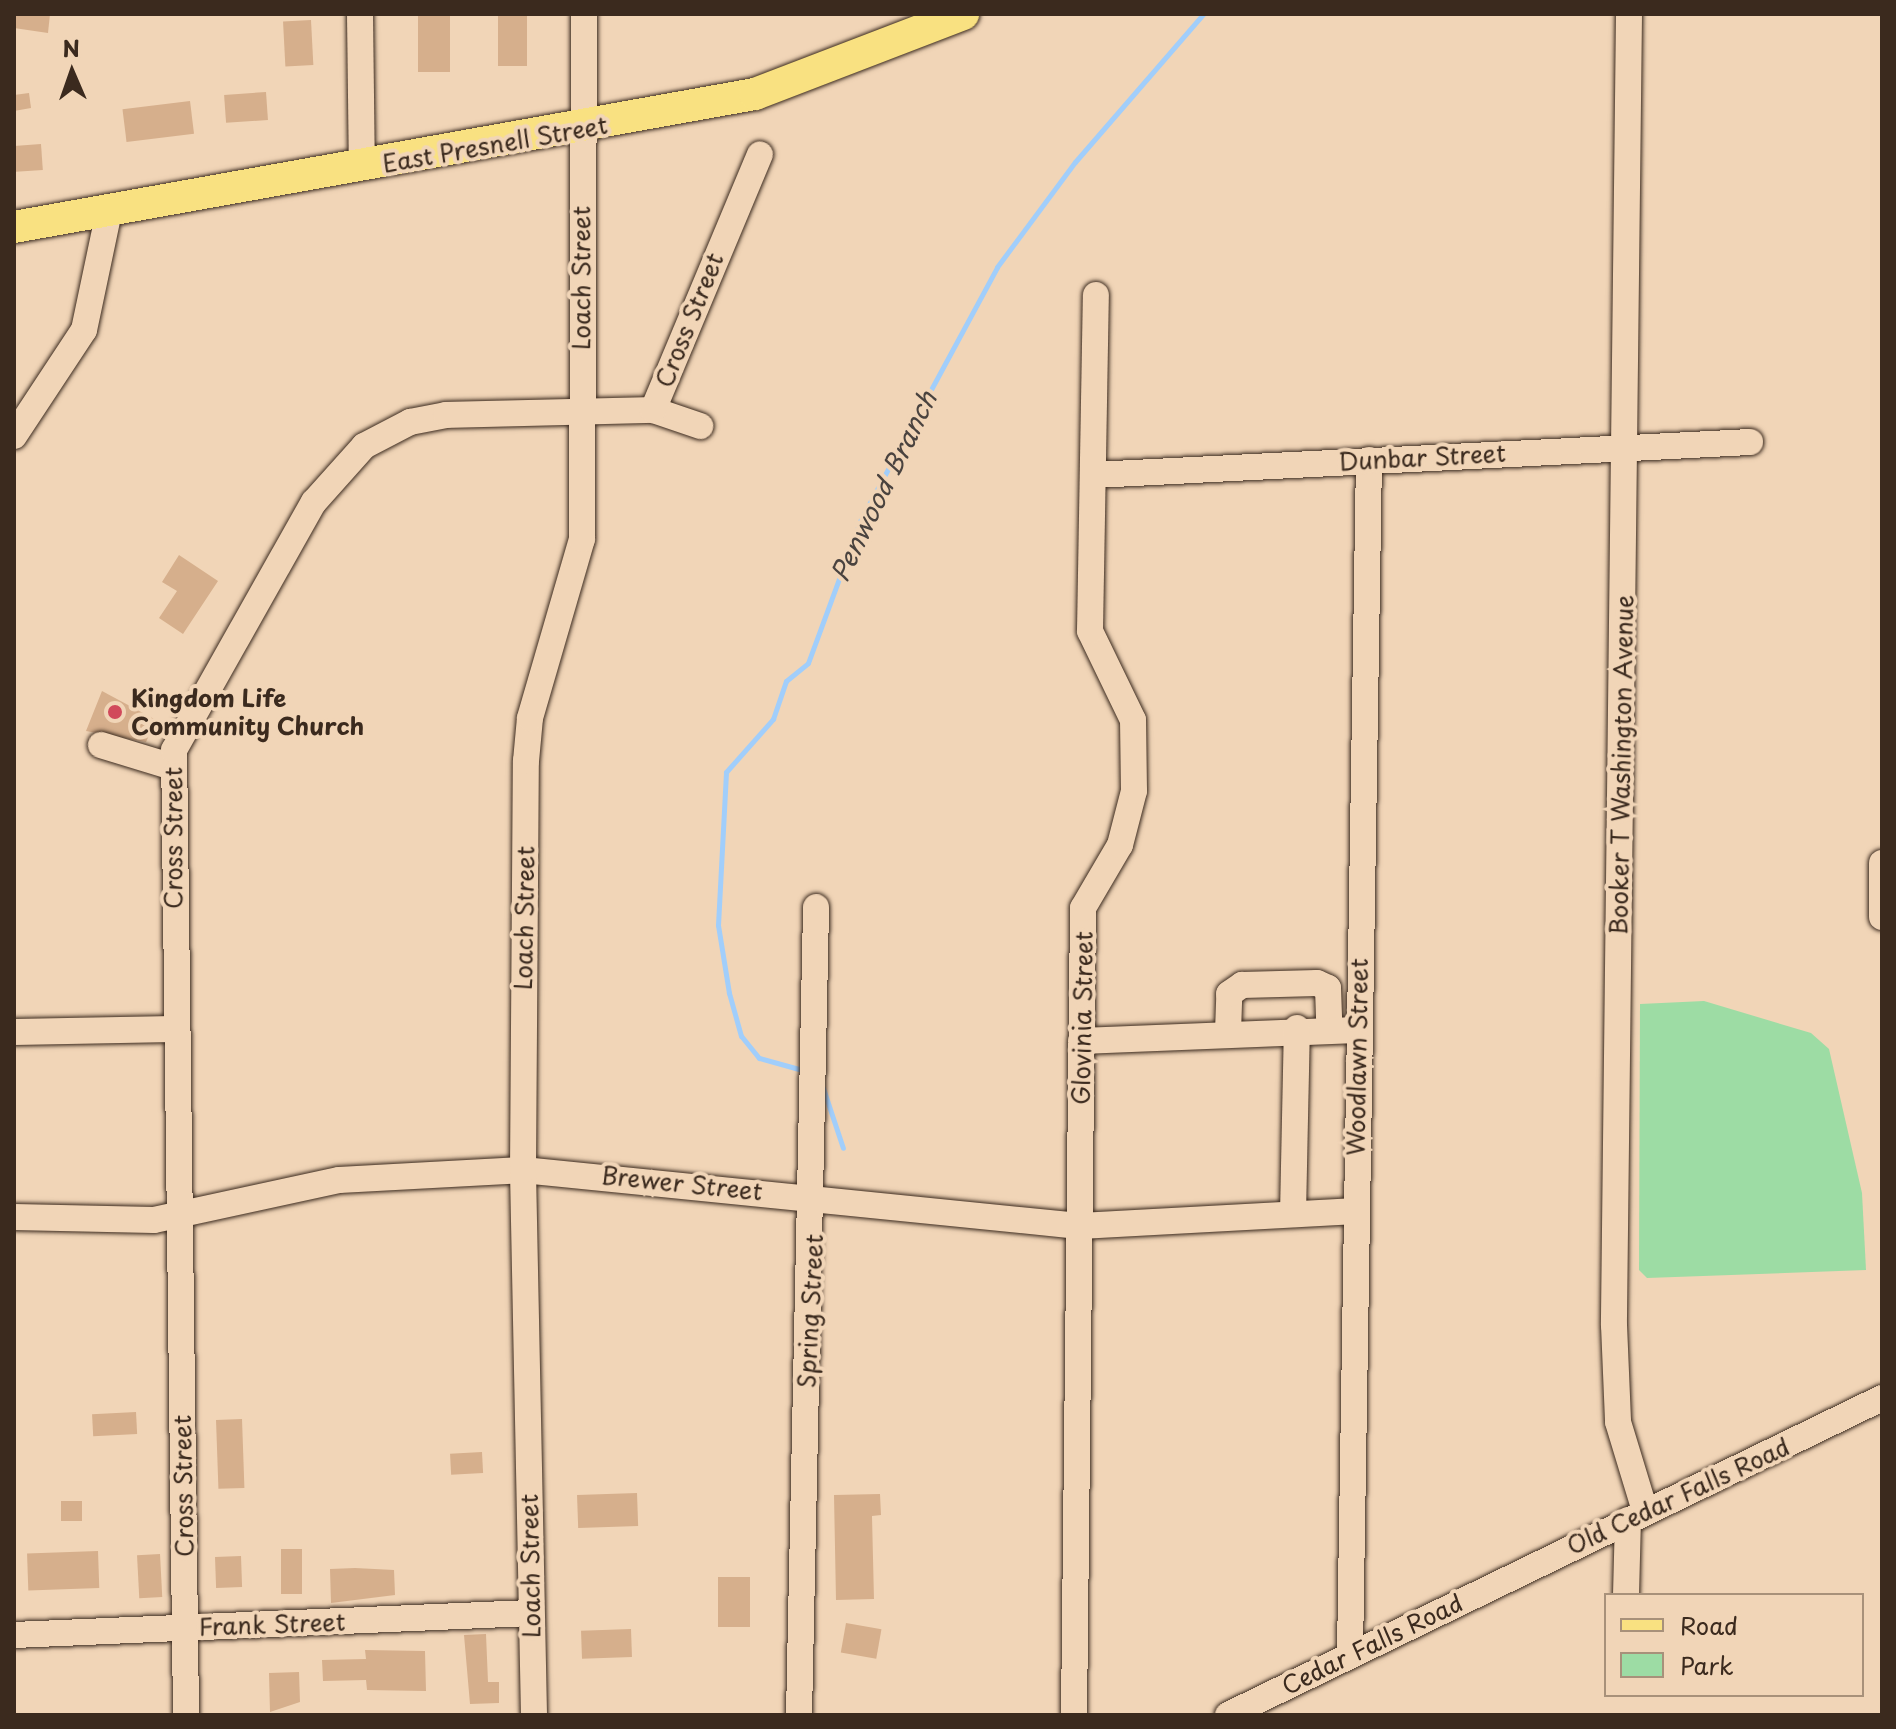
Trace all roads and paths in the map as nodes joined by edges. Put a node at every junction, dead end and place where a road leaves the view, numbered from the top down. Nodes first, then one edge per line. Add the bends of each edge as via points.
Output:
1 (360, 14) edge
2 (584, 14) edge
3 (963, 14) edge
4 (1629, 14) edge
5 (582, 129) junction
6 (760, 154) dead end
7 (362, 167) junction
8 (109, 211) junction
9 (14, 227) edge
10 (1096, 295) dead end
11 (653, 410) junction
12 (582, 415) junction
13 (700, 426) dead end
14 (14, 436) edge
15 (1750, 442) dead end
16 (1625, 448) junction
17 (1369, 460) junction
18 (1094, 475) junction
19 (101, 745) dead end
20 (173, 767) junction
21 (1882, 863) edge
22 (816, 907) dead end
23 (1882, 917) edge
24 (1329, 1026) junction
25 (1297, 1028) junction
26 (174, 1029) junction
27 (1357, 1030) junction
28 (14, 1032) edge
29 (1228, 1032) junction
30 (1081, 1041) junction
31 (523, 1170) junction
32 (815, 1199) junction
33 (1353, 1211) junction
34 (1293, 1214) junction
35 (14, 1217) edge
36 (178, 1217) junction
37 (1079, 1226) junction
38 (1882, 1398) edge
39 (1637, 1516) junction
40 (1626, 1593) edge
41 (1474, 1595) joint
42 (531, 1613) junction
43 (185, 1627) junction
44 (14, 1635) edge
45 (1350, 1654) junction
46 (186, 1715) edge
47 (534, 1715) edge
48 (799, 1715) edge
49 (1074, 1715) edge
50 (1228, 1715) edge

1 - 7 street
2 - 5 street, Loach Street
3 - 5 main road, East Presnell Street via 755,94
4 - 16 street, Booker T Washington Avenue
5 - 7 main road, East Presnell Street
5 - 12 street, Loach Street
6 - 11 street, Cross Street
7 - 8 main road, East Presnell Street
8 - 9 main road, East Presnell Street
8 - 14 street via 84,330
10 - 18 street, Glovinia Street
11 - 12 street, Cross Street
11 - 13 street
12 - 20 street, Cross Street via 446,415 410,422 364,446 314,502 202,695
12 - 31 street, Loach Street via 582,539 527,740
15 - 16 street, Dunbar Street
16 - 17 street, Dunbar Street
16 - 39 street, Booker T Washington Avenue via 1614,1325 1618,1422
17 - 18 street, Dunbar Street
17 - 27 street, Woodlawn Street
18 - 30 street, Glovinia Street via 1090,631 1133,720 1134,791 1120,845 1083,908
19 - 20 street
20 - 26 street, Cross Street
21 - 23 street
22 - 32 street, Spring Street
24 - 25 street
24 - 27 street
24 - 29 street via 1328,988 1317,983 1242,985 1229,994
25 - 29 street
25 - 34 street
26 - 28 street
26 - 36 street, Cross Street
27 - 33 street, Woodlawn Street
29 - 30 street
30 - 37 street, Glovinia Street
31 - 32 street, Brewer Street
31 - 36 street, Brewer Street via 339,1180
31 - 42 street, Loach Street
32 - 37 street, Brewer Street
32 - 48 street, Spring Street
33 - 34 street, Brewer Street
33 - 45 street, Woodlawn Street
34 - 37 street, Brewer Street
35 - 36 street, Brewer Street
36 - 43 street, Cross Street
37 - 49 street, Glovinia Street
38 - 39 street, Old Cedar Falls Road
39 - 40 street, Booker T Washington Avenue
39 - 41 street, Old Cedar Falls Road
41 - 45 street, Cedar Falls Road
42 - 43 street, Frank Street
42 - 47 street, Loach Street
43 - 44 street, Frank Street
43 - 46 street, Cross Street
45 - 50 street, Cedar Falls Road

